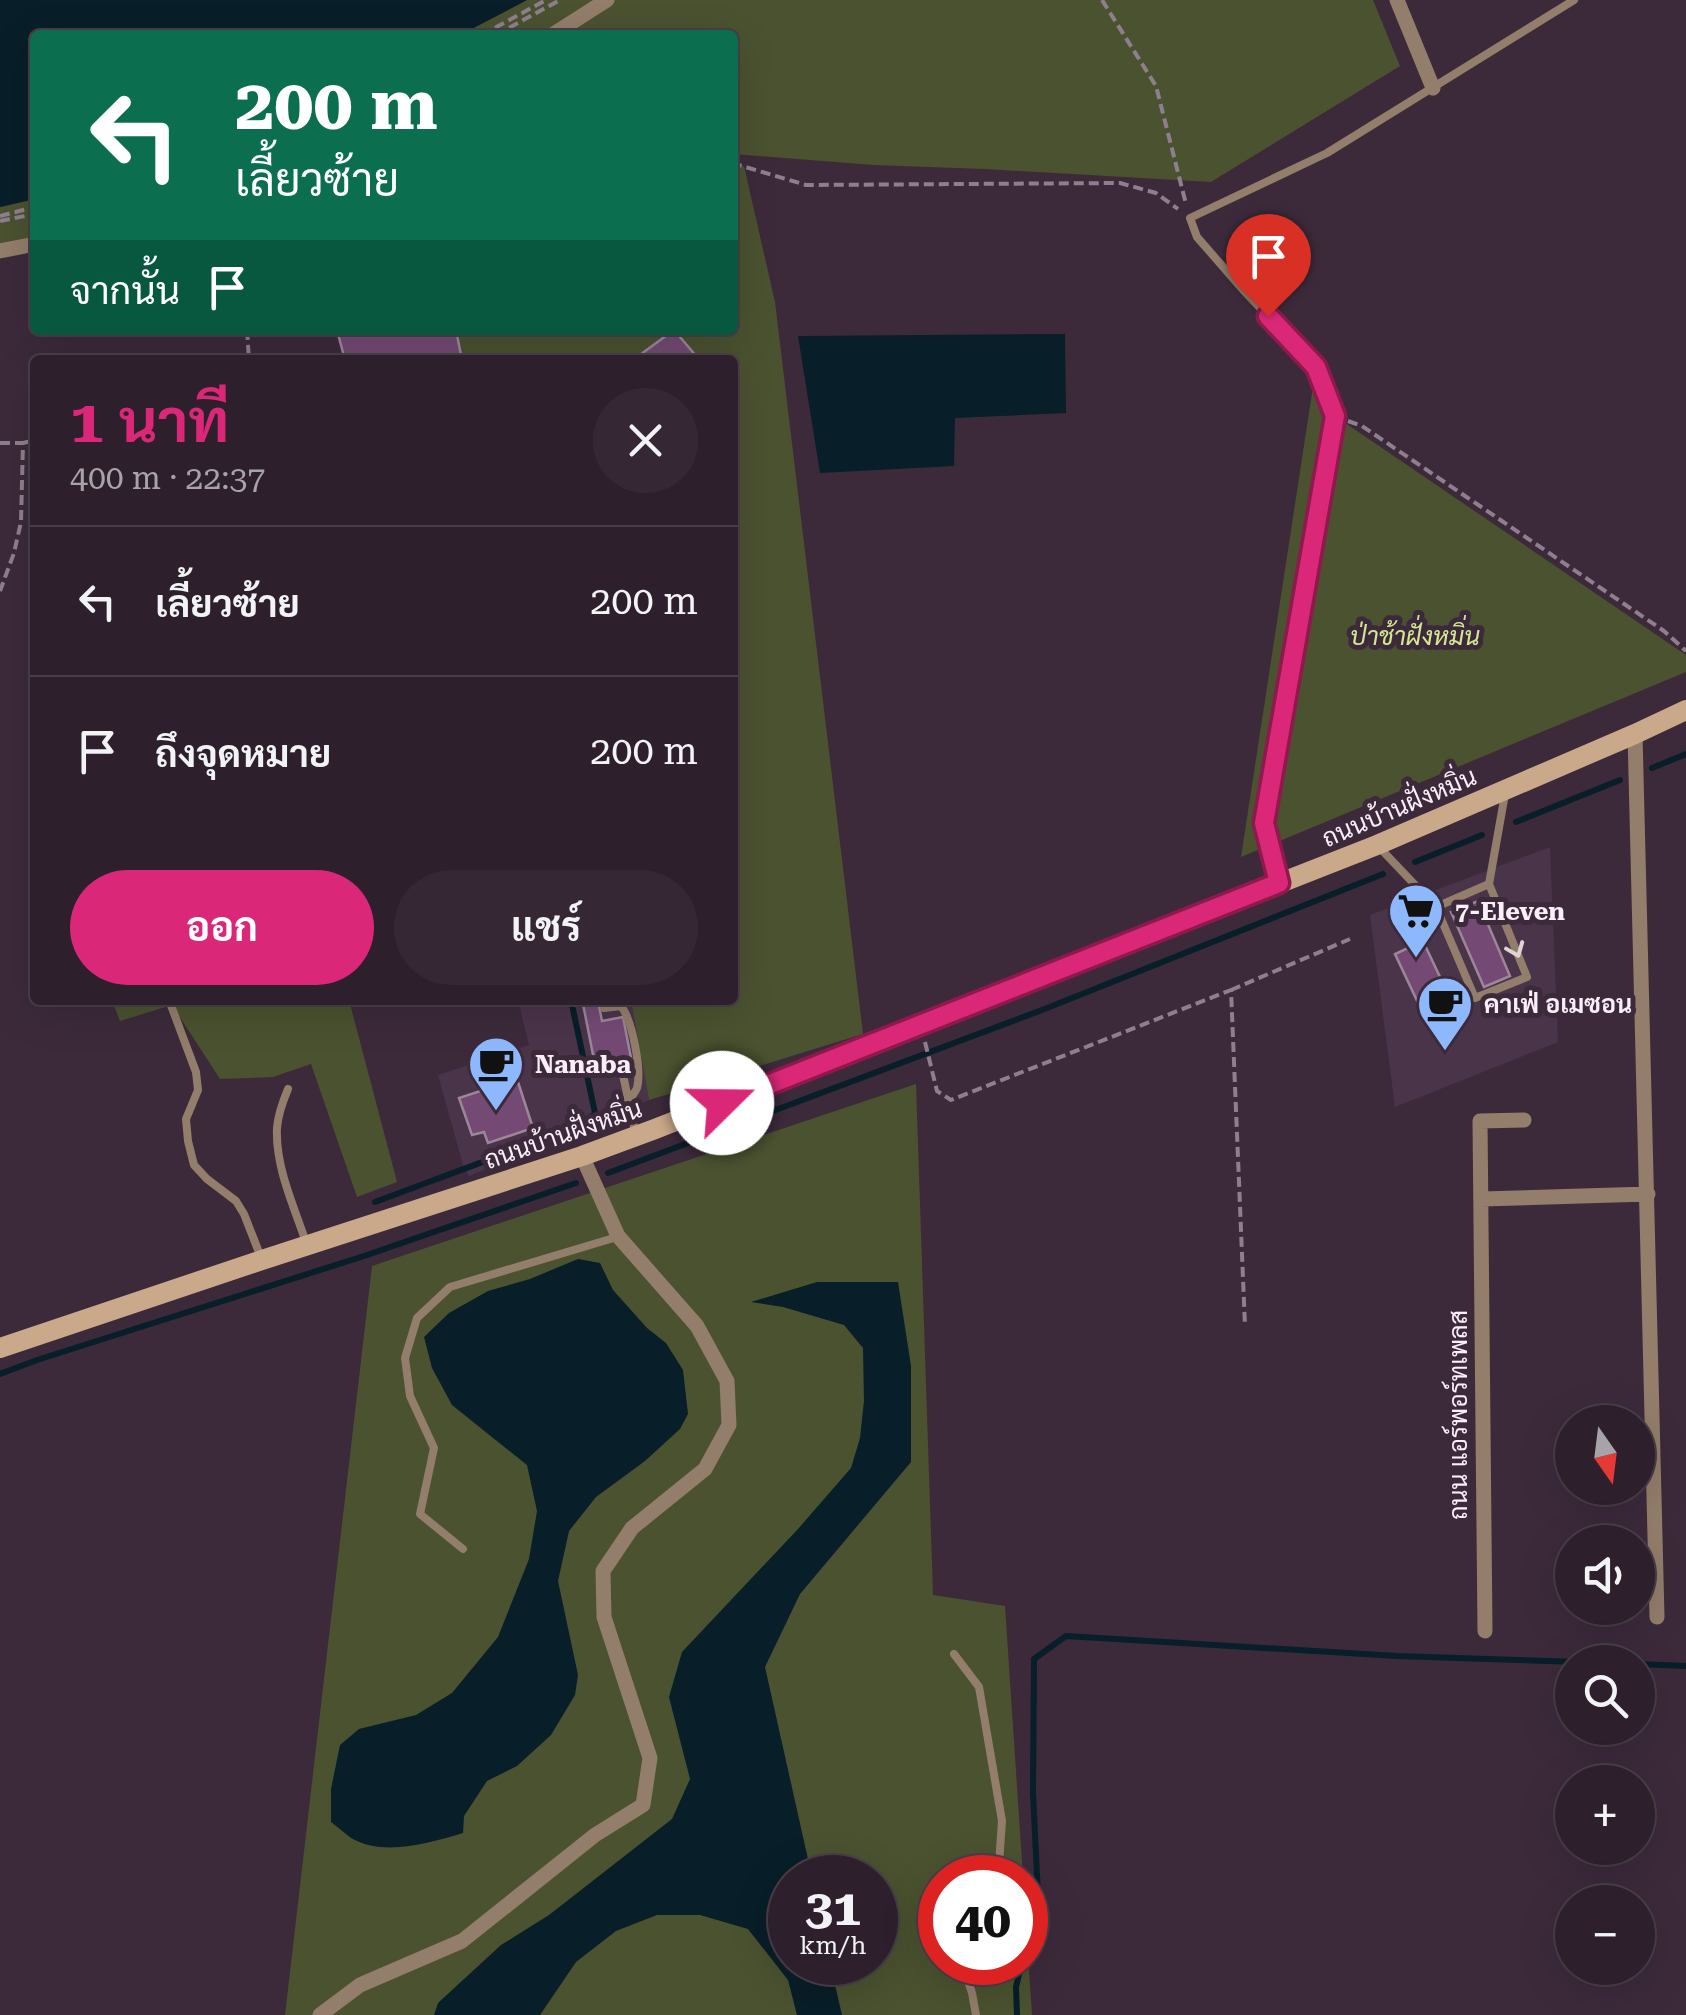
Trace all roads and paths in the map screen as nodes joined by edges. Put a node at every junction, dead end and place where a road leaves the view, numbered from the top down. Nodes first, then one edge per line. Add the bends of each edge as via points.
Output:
1 (546, 0) edge
2 (560, 0) edge
3 (607, 0) edge
4 (1102, 0) edge
5 (1397, 0) edge
6 (1574, 0) edge
7 (491, 30) edge
8 (505, 30) edge
9 (560, 30) edge
10 (1433, 88) junction
11 (738, 164) edge
12 (30, 211) edge
13 (1190, 218) junction
14 (0, 219) edge
15 (30, 245) edge
16 (0, 251) edge
17 (1335, 416) junction
18 (30, 442) edge
19 (0, 443) edge
20 (23, 444) junction
21 (0, 591) edge
22 (1686, 651) edge
23 (1686, 710) edge
24 (1634, 734) junction
25 (1506, 790) junction
26 (1377, 845) junction
27 (1279, 883) junction
28 (1489, 884) junction
29 (1436, 907) junction
30 (1350, 940) dead end
31 (1226, 991) junction
32 (171, 1005) edge
33 (604, 1008) dead end
34 (925, 1044) dead end
35 (622, 1070) dead end
36 (288, 1089) dead end
37 (628, 1102) junction
38 (1524, 1120) dead end
39 (636, 1137) junction
40 (582, 1156) junction
41 (1648, 1194) junction
42 (1482, 1199) junction
43 (618, 1236) junction
44 (306, 1245) junction
45 (262, 1260) junction
46 (1245, 1326) dead end
47 (0, 1348) edge
48 (463, 1549) dead end
49 (1657, 1617) dead end
50 (1485, 1631) dead end
51 (954, 1654) dead end
52 (1000, 1855) edge
53 (970, 1985) edge
54 (320, 2015) edge
55 (976, 2015) edge

1 - 7 path
2 - 8 path
3 - 9 street
4 - 13 path via 1156,86
5 - 10 street
6 - 10 lane
10 - 13 lane via 1326,153
11 - 13 path via 806,184 1120,183 1156,193
12 - 14 path
13 - 17 lane via 1196,236 1316,367
15 - 16 street
17 - 22 path via 1362,426
17 - 27 lane via 1264,823
18 - 20 path
19 - 20 path
20 - 21 path via 21,522
23 - 24 street, ถนนบ้านฝั่งหมิ่น
24 - 25 street, ถนนบ้านฝั่งหมิ่น
24 - 41 street
25 - 26 street, ถนนบ้านฝั่งหมิ่น
25 - 28 lane
26 - 27 street, ถนนบ้านฝั่งหมิ่น
26 - 29 lane
27 - 39 street, ถนนบ้านฝั่งหมิ่น
28 - 29 lane
28 -> 29 lane via 1527,977 1475,998
30 - 31 path
31 - 34 path via 950,1100 937,1091
31 - 46 path via 1231,990
32 - 45 lane via 196,1072 198,1090 186,1119 194,1165 236,1201
33 - 37 lane via 621,1006 628,1015 638,1068
35 - 37 lane
36 - 44 lane via 278,1144
37 - 39 lane
38 - 42 street, ถนน แอร์พอร์ทเพลส via 1480,1120
39 - 40 street, ถนนบ้านฝั่งหมิ่น
40 - 43 street
40 - 44 street, ถนนบ้านฝั่งหมิ่น
41 - 42 street
41 - 49 street
42 - 50 street, ถนน แอร์พอร์ทเพลส
43 - 48 lane via 450,1287 417,1318 405,1358 410,1396 434,1448 420,1514
43 - 54 street via 697,1326 726,1381 729,1424 705,1469 632,1528 603,1571 604,1617 650,1758 642,1806 462,1941 360,1985
44 - 45 street, ถนนบ้านฝั่งหมิ่น
45 - 47 street, ถนนบ้านฝั่งหมิ่น
51 - 52 lane via 979,1687 1002,1822
53 - 55 lane

